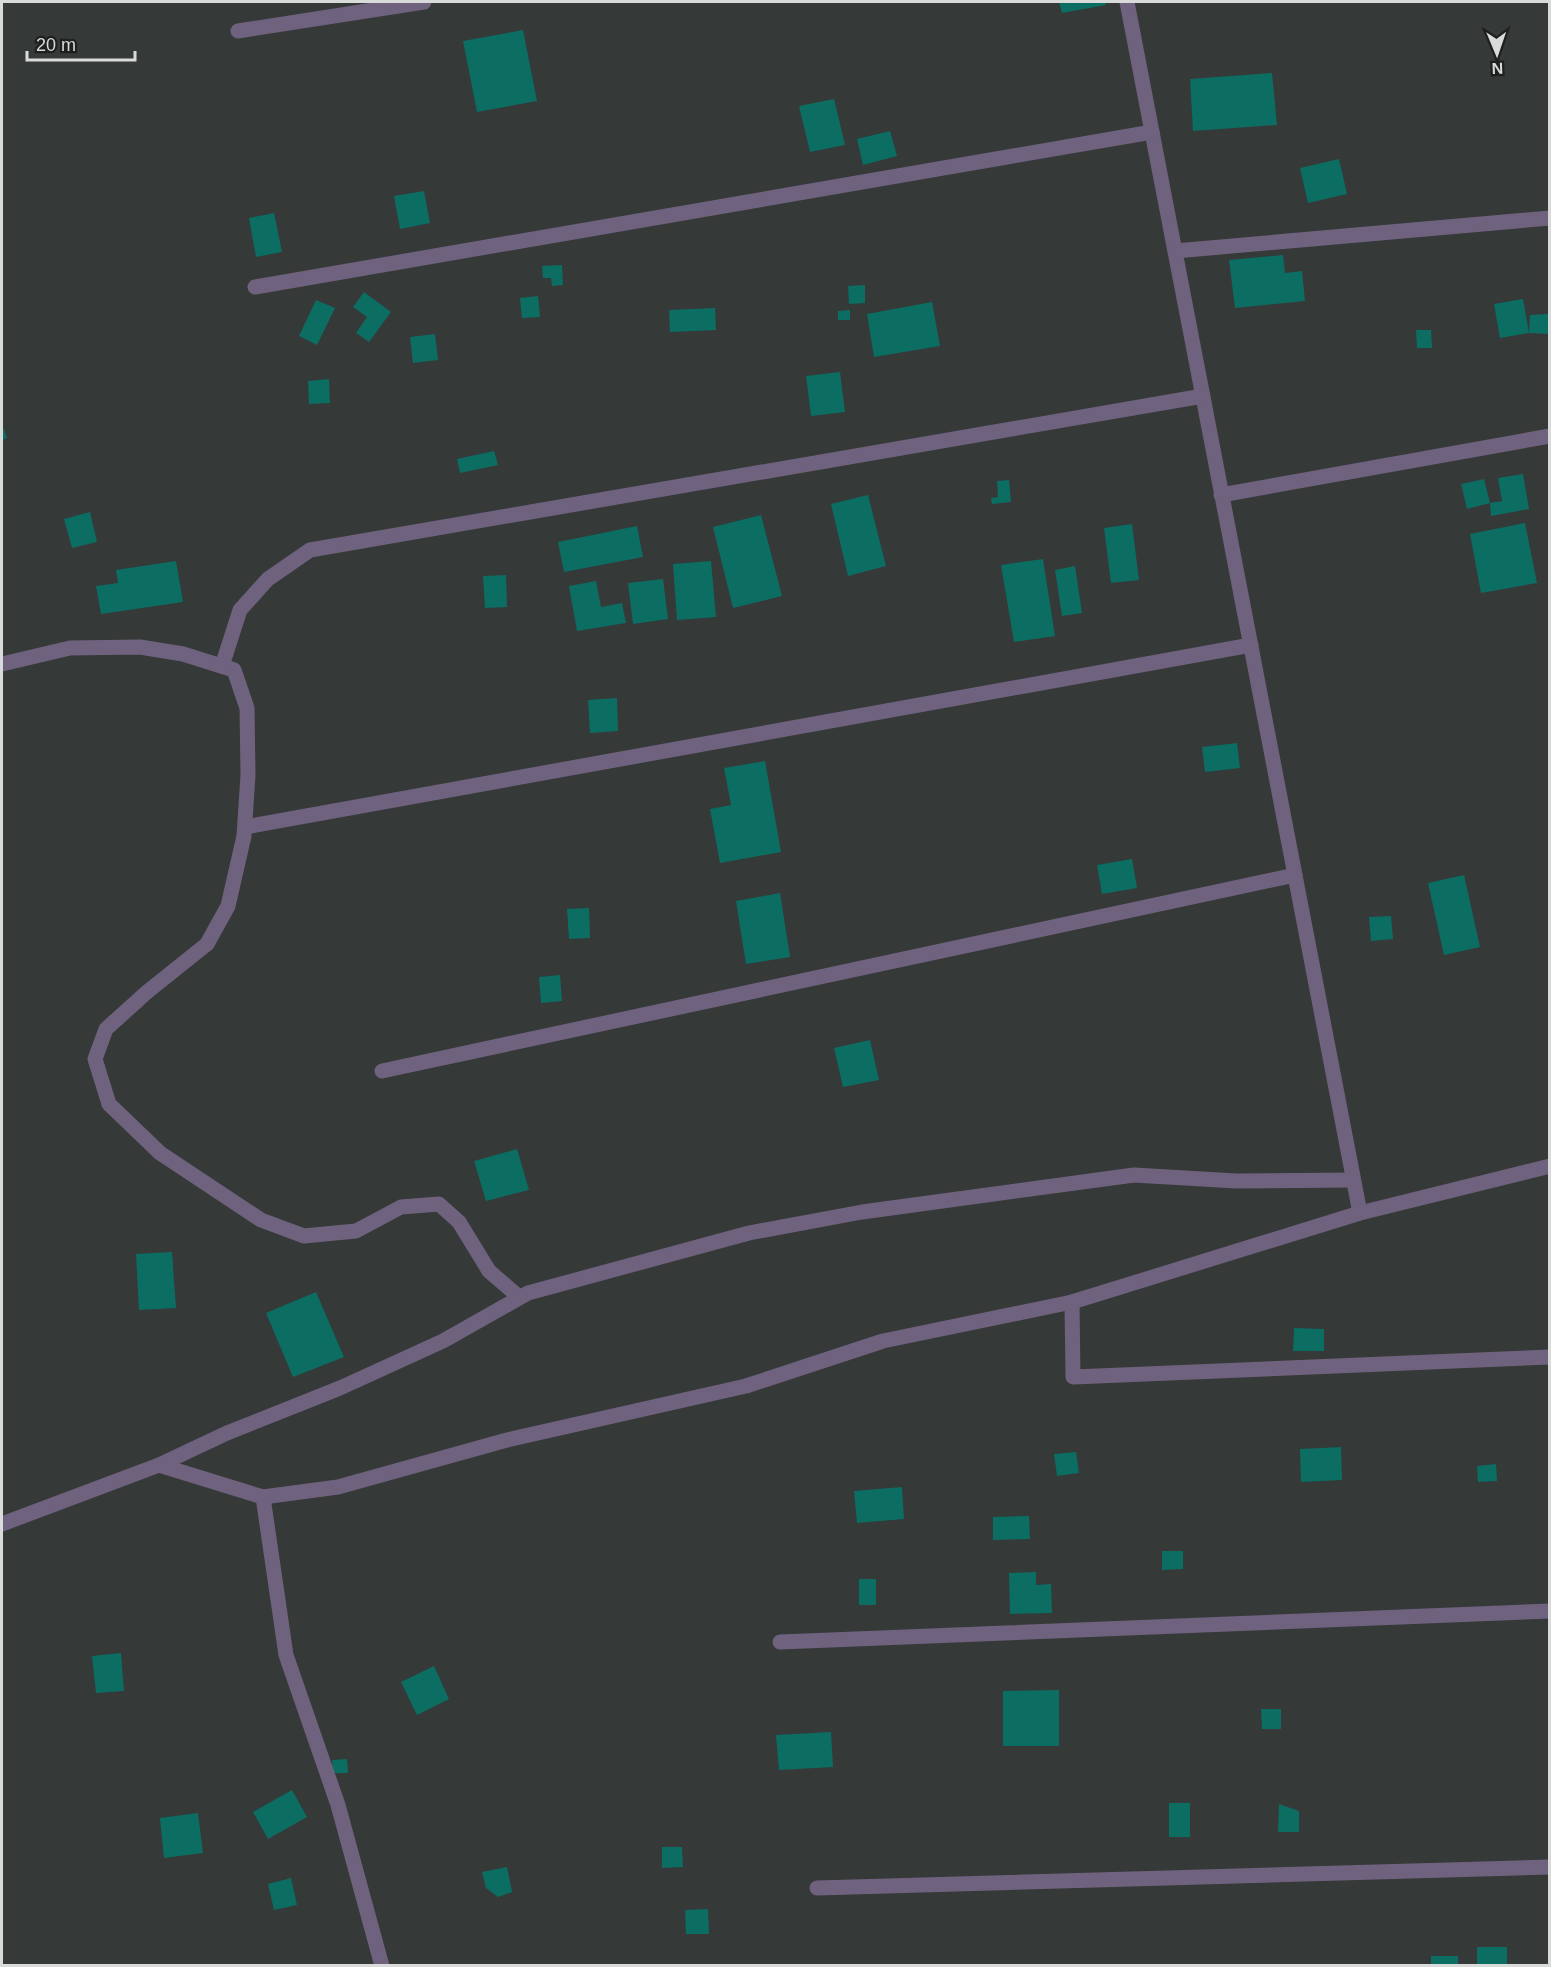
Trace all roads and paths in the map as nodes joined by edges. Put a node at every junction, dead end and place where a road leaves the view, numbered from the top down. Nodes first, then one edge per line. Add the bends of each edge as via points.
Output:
1 (424, 2) edge
2 (1127, 2) edge
3 (238, 32) dead end
4 (1152, 132) junction
5 (1550, 218) edge
6 (1175, 251) junction
7 (255, 288) dead end
8 (1203, 396) junction
9 (1550, 436) edge
10 (1221, 495) junction
11 (1251, 645) junction
12 (2, 664) edge
13 (222, 666) junction
14 (245, 827) junction
15 (1295, 876) junction
16 (382, 1071) dead end
17 (1550, 1166) edge
18 (1353, 1180) junction
19 (1360, 1213) junction
20 (519, 1297) junction
21 (1072, 1302) junction
22 (1550, 1357) edge
23 (159, 1465) junction
24 (263, 1497) junction
25 (2, 1524) edge
26 (1550, 1611) edge
27 (780, 1642) dead end
28 (1550, 1866) edge
29 (817, 1888) dead end
30 (382, 1965) edge

1 - 3 street
2 - 4 street
4 - 6 street
4 - 7 street
5 - 6 street
6 - 8 street
8 - 10 street
8 - 13 street via 310,550 268,579 240,610
9 - 10 street
10 - 11 street
11 - 14 street
11 - 15 street
12 - 13 street via 70,648 140,647
13 - 14 street via 234,670 247,708
14 - 20 street via 228,906 207,944 106,1029 95,1059 109,1104 160,1153 261,1220 304,1236 356,1231 401,1207 439,1204 459,1222 489,1271
15 - 16 street
15 - 18 street
17 - 19 street
18 - 19 street
18 - 20 street via 1236,1181 1134,1175 874,1210 749,1233
19 - 21 street
20 - 23 street via 443,1341 340,1388 227,1432
21 - 22 street via 1073,1377
21 - 24 street via 883,1341 746,1386 507,1440 338,1487
23 - 24 street
23 - 25 street
24 - 30 street via 286,1655 338,1805
26 - 27 street
28 - 29 street

